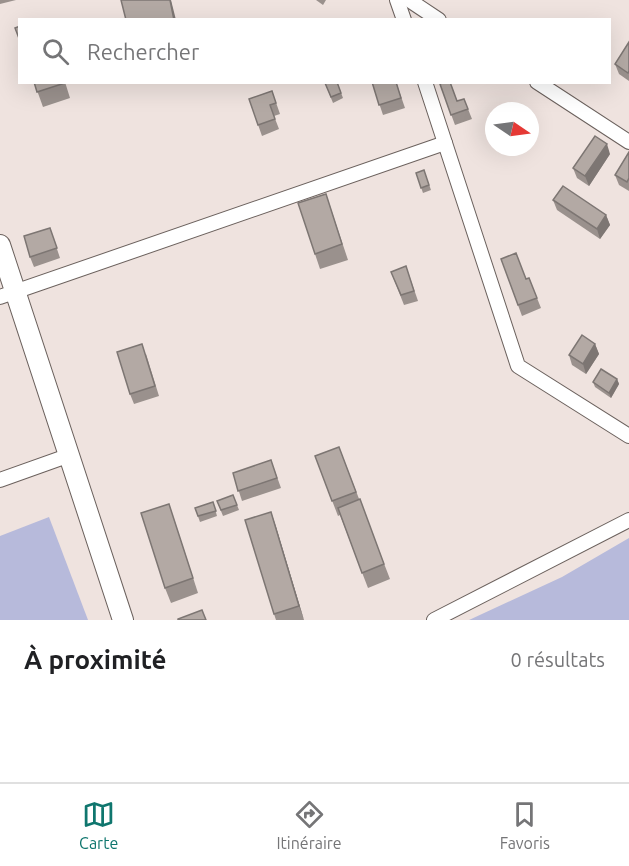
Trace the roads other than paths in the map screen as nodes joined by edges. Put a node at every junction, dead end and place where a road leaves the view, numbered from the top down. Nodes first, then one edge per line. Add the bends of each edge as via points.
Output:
1 (397, 0) edge
2 (409, 0) edge
3 (403, 18) edge
4 (436, 18) edge
5 (426, 84) edge
6 (540, 84) edge
7 (629, 142) edge
8 (445, 143) junction
9 (0, 245) edge
10 (8, 294) edge
11 (629, 436) edge
12 (70, 454) junction
13 (0, 480) edge
14 (629, 520) edge
15 (123, 620) edge
16 (434, 620) edge

1 - 3 street
2 - 4 street
5 - 8 street
6 - 7 street
8 - 10 street
8 - 11 street via 518,366
9 - 10 street
10 - 12 street
12 - 13 street
12 - 15 street
14 - 16 street

